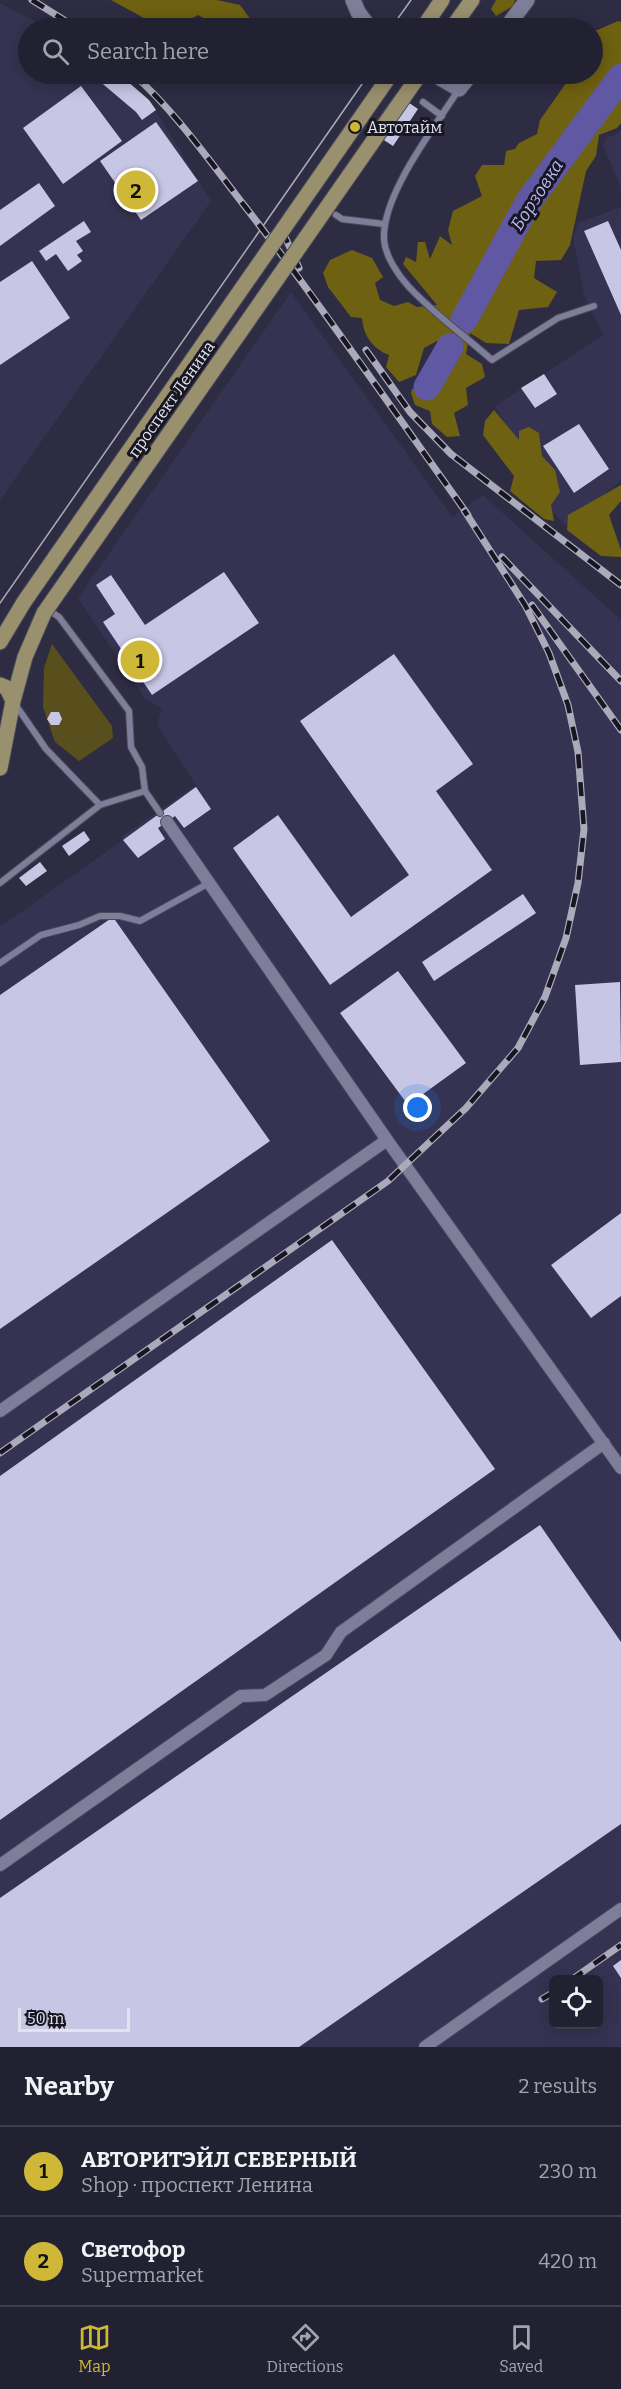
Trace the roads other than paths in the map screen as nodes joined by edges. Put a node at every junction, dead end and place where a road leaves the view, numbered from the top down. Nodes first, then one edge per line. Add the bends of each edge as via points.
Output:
1 (353, 0) edge
2 (442, 0) edge
3 (472, 0) edge
4 (527, 0) edge
5 (362, 18) edge
6 (430, 18) edge
7 (459, 18) edge
8 (514, 18) edge
9 (384, 84) edge
10 (413, 84) edge
11 (450, 84) edge
12 (463, 84) edge
13 (459, 89) junction
14 (423, 102) dead end
15 (442, 116) junction
16 (336, 214) dead end
17 (384, 224) junction
18 (594, 306) dead end
19 (46, 611) junction
20 (0, 642) edge
21 (0, 685) edge
22 (13, 701) junction
23 (0, 768) edge
24 (145, 791) junction
25 (100, 805) junction
26 (163, 818) joint
27 (0, 883) edge
28 (208, 883) junction
29 (0, 963) edge
30 (387, 1140) junction
31 (0, 1411) edge
32 (604, 1443) junction
33 (621, 1468) edge
34 (0, 1864) edge
35 (621, 1909) edge
36 (425, 2047) edge

1 - 5 main road
2 - 6 main road
3 - 7 main road
4 - 8 main road
9 - 20 main road, проспект Ленина, bridge
10 - 19 main road, проспект Ленина, bridge
11 - 13 main road
12 - 13 main road
13 - 15 lane
14 - 15 lane
15 - 17 lane via 398,185
16 - 17 lane via 342,219
17 - 18 lane via 389,258 409,287 492,360 558,318
19 - 22 main road, проспект Ленина via 25,657
19 - 24 lane via 59,617 129,711 131,747 142,767
21 - 22 main road via 7,688
22 - 23 main road, проспект Ленина
22 - 25 lane via 46,749
24 - 25 lane
24 - 26 lane
25 - 27 lane
26 - 28 street
28 - 29 lane via 140,921 100,916 41,935
28 - 30 street
30 - 31 street
30 - 32 street
32 - 33 street
32 - 34 street via 341,1632 326,1655 265,1695 241,1696
35 - 36 street

